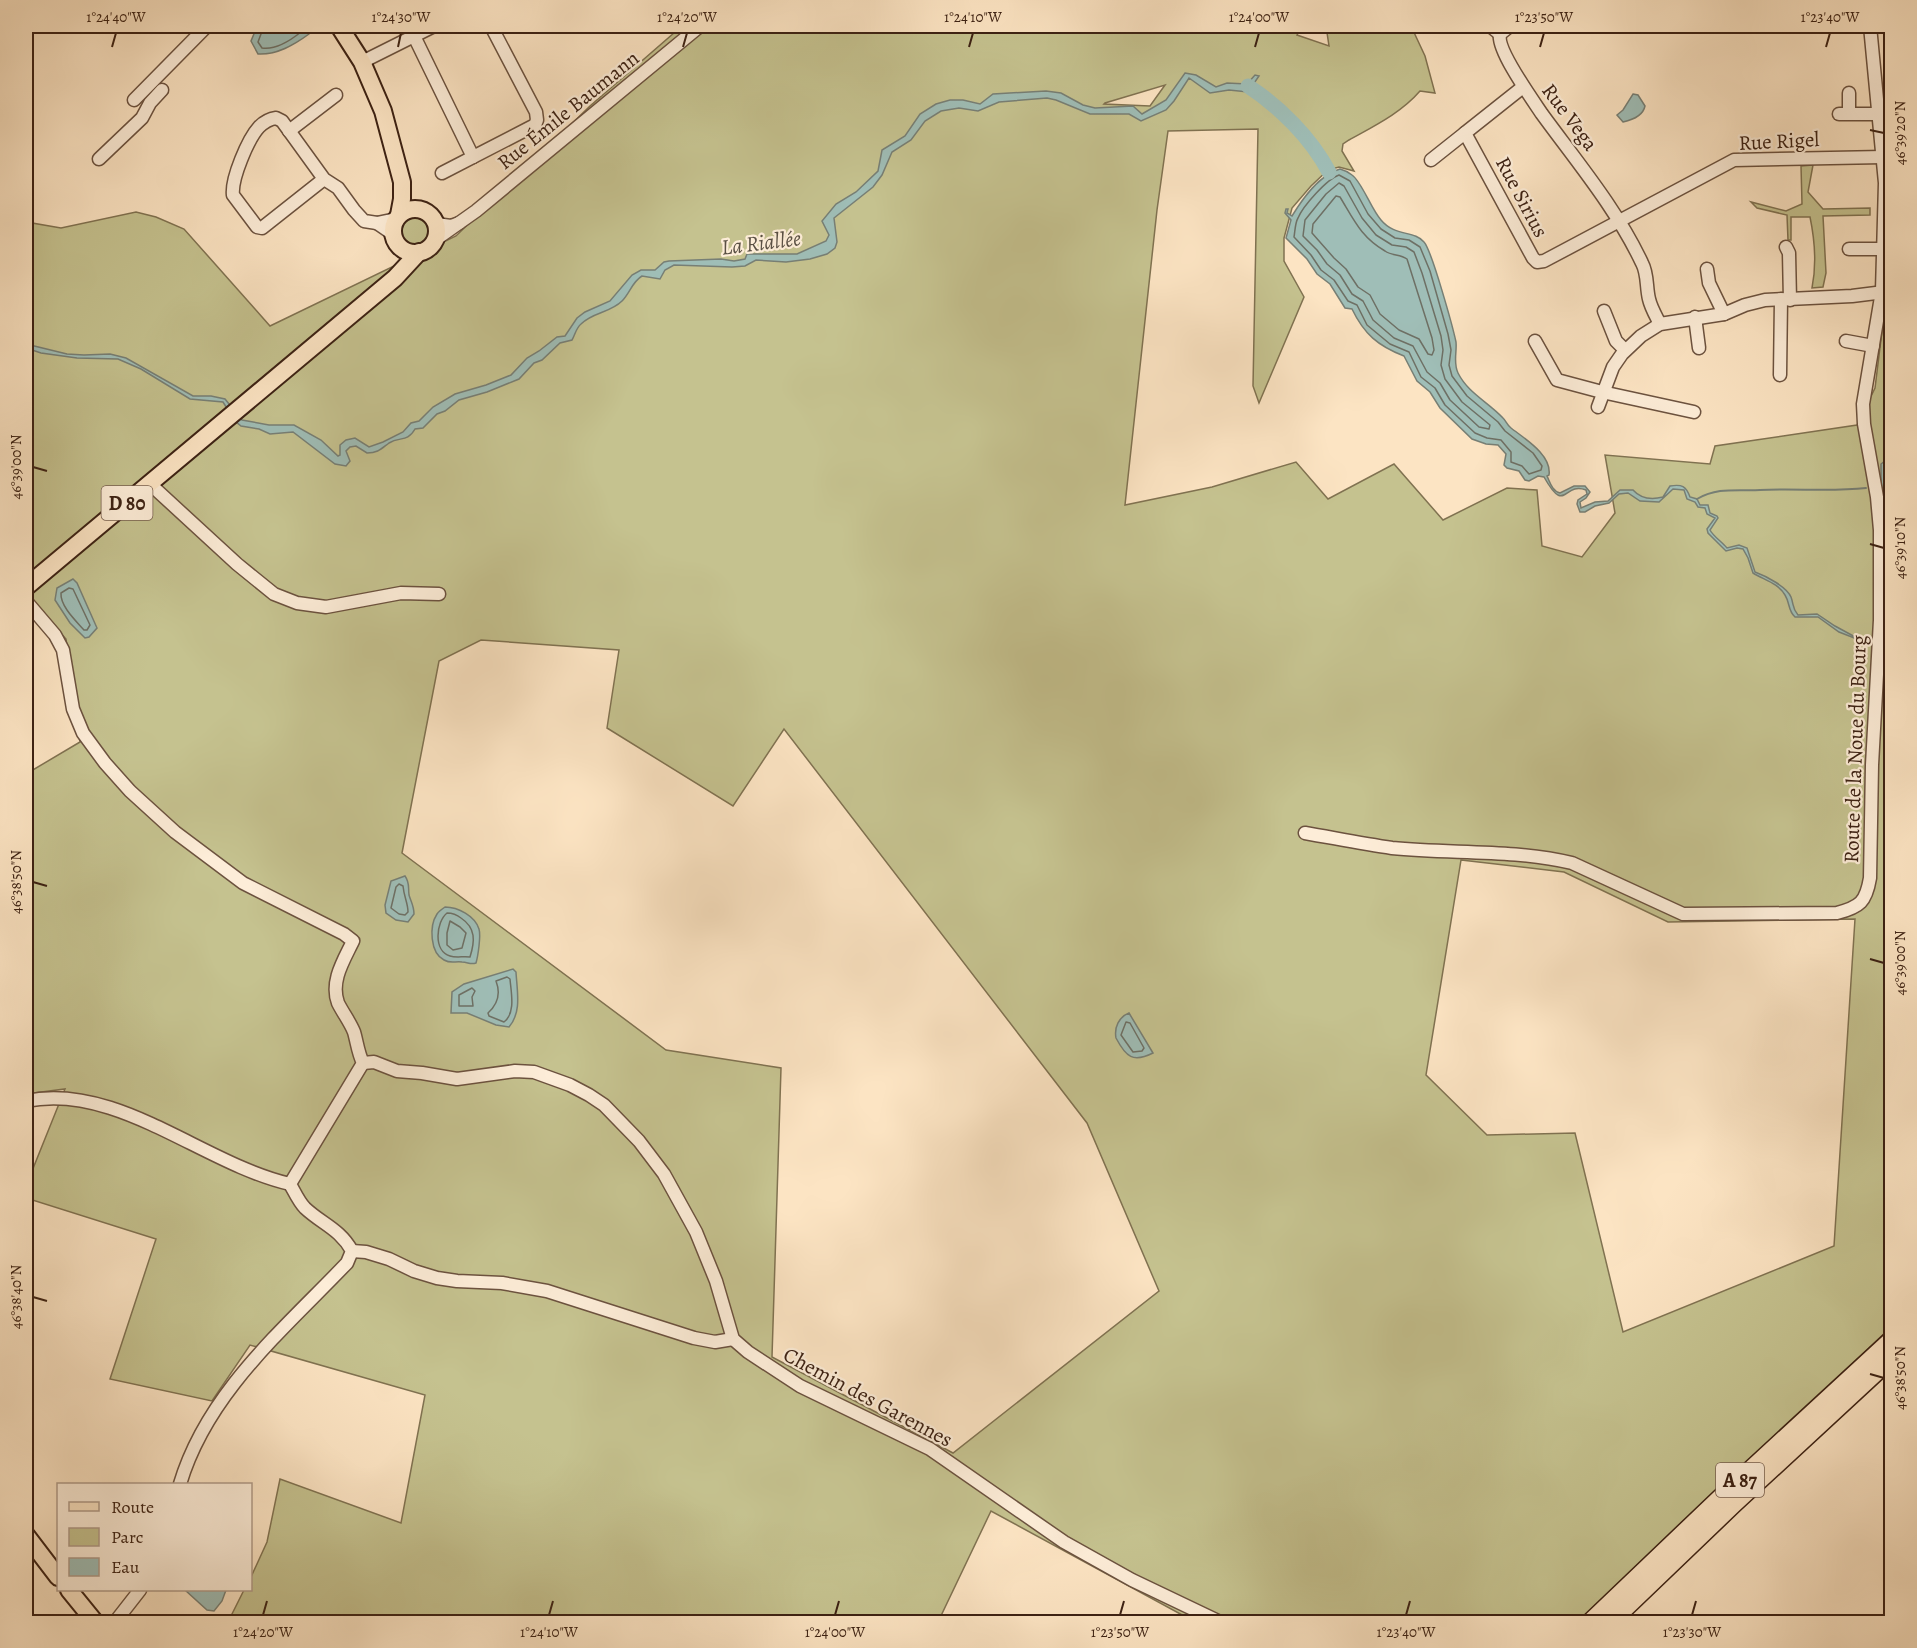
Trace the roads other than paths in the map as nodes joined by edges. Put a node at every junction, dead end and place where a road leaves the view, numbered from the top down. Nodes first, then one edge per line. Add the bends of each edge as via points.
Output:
1 (207, 26) edge
2 (434, 26) edge
3 (491, 26) edge
4 (700, 26) edge
5 (1510, 26) edge
6 (1870, 26) edge
7 (344, 30) edge
8 (1495, 30) edge
9 (414, 36) junction
10 (362, 62) junction
11 (1523, 87) junction
12 (162, 90) dead end
13 (1849, 93) dead end
14 (336, 95) dead end
15 (148, 107) junction
16 (1880, 114) junction
17 (289, 131) junction
18 (1465, 133) junction
19 (473, 157) junction
20 (1883, 157) junction
21 (99, 159) dead end
22 (1431, 160) dead end
23 (442, 173) dead end
24 (324, 179) junction
25 (402, 182) junction
26 (421, 209) junction
27 (1619, 221) junction
28 (396, 228) junction
29 (435, 232) junction
30 (1786, 247) dead end
31 (1849, 249) dead end
32 (1884, 249) junction
33 (419, 252) junction
34 (1707, 268) dead end
35 (395, 278) junction
36 (1887, 291) edge
37 (1785, 299) junction
38 (1605, 312) dead end
39 (1724, 314) junction
40 (1695, 317) junction
41 (1660, 324) junction
42 (1534, 340) dead end
43 (1846, 341) dead end
44 (1873, 346) junction
45 (1699, 348) dead end
46 (1625, 350) junction
47 (1780, 375) dead end
48 (1602, 393) junction
49 (1598, 407) dead end
50 (1694, 412) dead end
51 (150, 484) junction
52 (26, 587) edge
53 (439, 594) dead end
54 (26, 602) edge
55 (1305, 833) dead end
56 (363, 1063) junction
57 (26, 1101) edge
58 (290, 1184) junction
59 (352, 1251) junction
60 (733, 1339) junction
61 (1892, 1340) edge
62 (1892, 1357) edge
63 (181, 1483) edge
64 (26, 1535) edge
65 (57, 1576) edge
66 (70, 1591) edge
67 (139, 1591) edge
68 (95, 1623) edge
69 (115, 1623) edge
70 (1220, 1623) edge
71 (1591, 1623) edge
72 (1610, 1623) edge

1 - 15 street via 136,98
2 - 9 street
3 - 19 street via 537,120 535,125
4 - 29 street, Rue Émile Baumann via 460,223
5 - 8 street
6 - 16 street, Route de la Noue du Bourg
7 - 10 main road
8 - 11 street, Rue Vega
9 - 10 street
9 - 19 street
10 - 25 main road via 383,111
11 - 18 street
11 - 27 street, Rue Vega
12 - 15 street
13 - 16 street via 1844,113
14 - 17 street
15 - 21 street via 142,118
16 - 20 street, Route de la Noue du Bourg
17 - 24 street
17 - 24 street via 276,118 256,131 234,179 233,195 238,203 262,228
18 - 22 street
18 - 27 street, Rue Sirius via 1538,262
19 - 23 street
20 - 27 street, Rue Rigel via 1734,160
20 - 32 street, Route de la Noue du Bourg
24 - 28 street via 338,188 364,221
25 - 26 main road
25 - 28 main road
26 - 28 main road via 409,209
26 - 29 main road via 428,213
27 - 41 street, Rue Vega via 1642,263 1649,299
28 - 33 main road via 407,251
28 - 35 main road via 400,253
29 - 33 main road via 425,250
30 - 37 street via 1789,253
31 - 32 street
32 - 36 street, Route de la Noue du Bourg
33 - 35 main road, D 80
34 - 39 street via 1709,283
35 - 51 main road, D 80
36 - 37 street
36 - 44 street, Route de la Noue du Bourg
37 - 39 street via 1765,300
37 - 47 street
38 - 46 street via 1616,341
39 - 40 street
40 - 41 street
40 - 45 street
41 - 46 street
42 - 48 street via 1557,380
43 - 44 street
44 - 55 street, Route de la Noue du Bourg via 1863,404 1880,530 1879,655 1870,878 1863,901 1854,909 1837,913 1683,914 1553,858 1391,848
46 - 48 street
48 - 49 street
48 - 50 street
51 - 52 main road, D 80
51 - 53 street via 274,594 297,603 326,607 400,593
54 - 56 street via 56,635 63,650 73,710 83,733 130,791 175,832 243,883 353,941 335,990
56 - 58 street
56 - 60 street via 457,1079 534,1072 570,1085 604,1105 639,1141 696,1232
57 - 58 street via 56,1098 99,1104 267,1178
58 - 59 street via 304,1208 346,1240
59 - 60 street via 389,1259 436,1278 547,1291 694,1338 715,1342
59 - 63 street via 347,1263 255,1356 211,1415
60 - 70 street, Chemin des Garennes via 800,1386 930,1449 1064,1542
61 - 71 highway, A 87
62 - 72 highway, A 87
64 - 65 main road
66 - 68 main road
67 - 69 street

